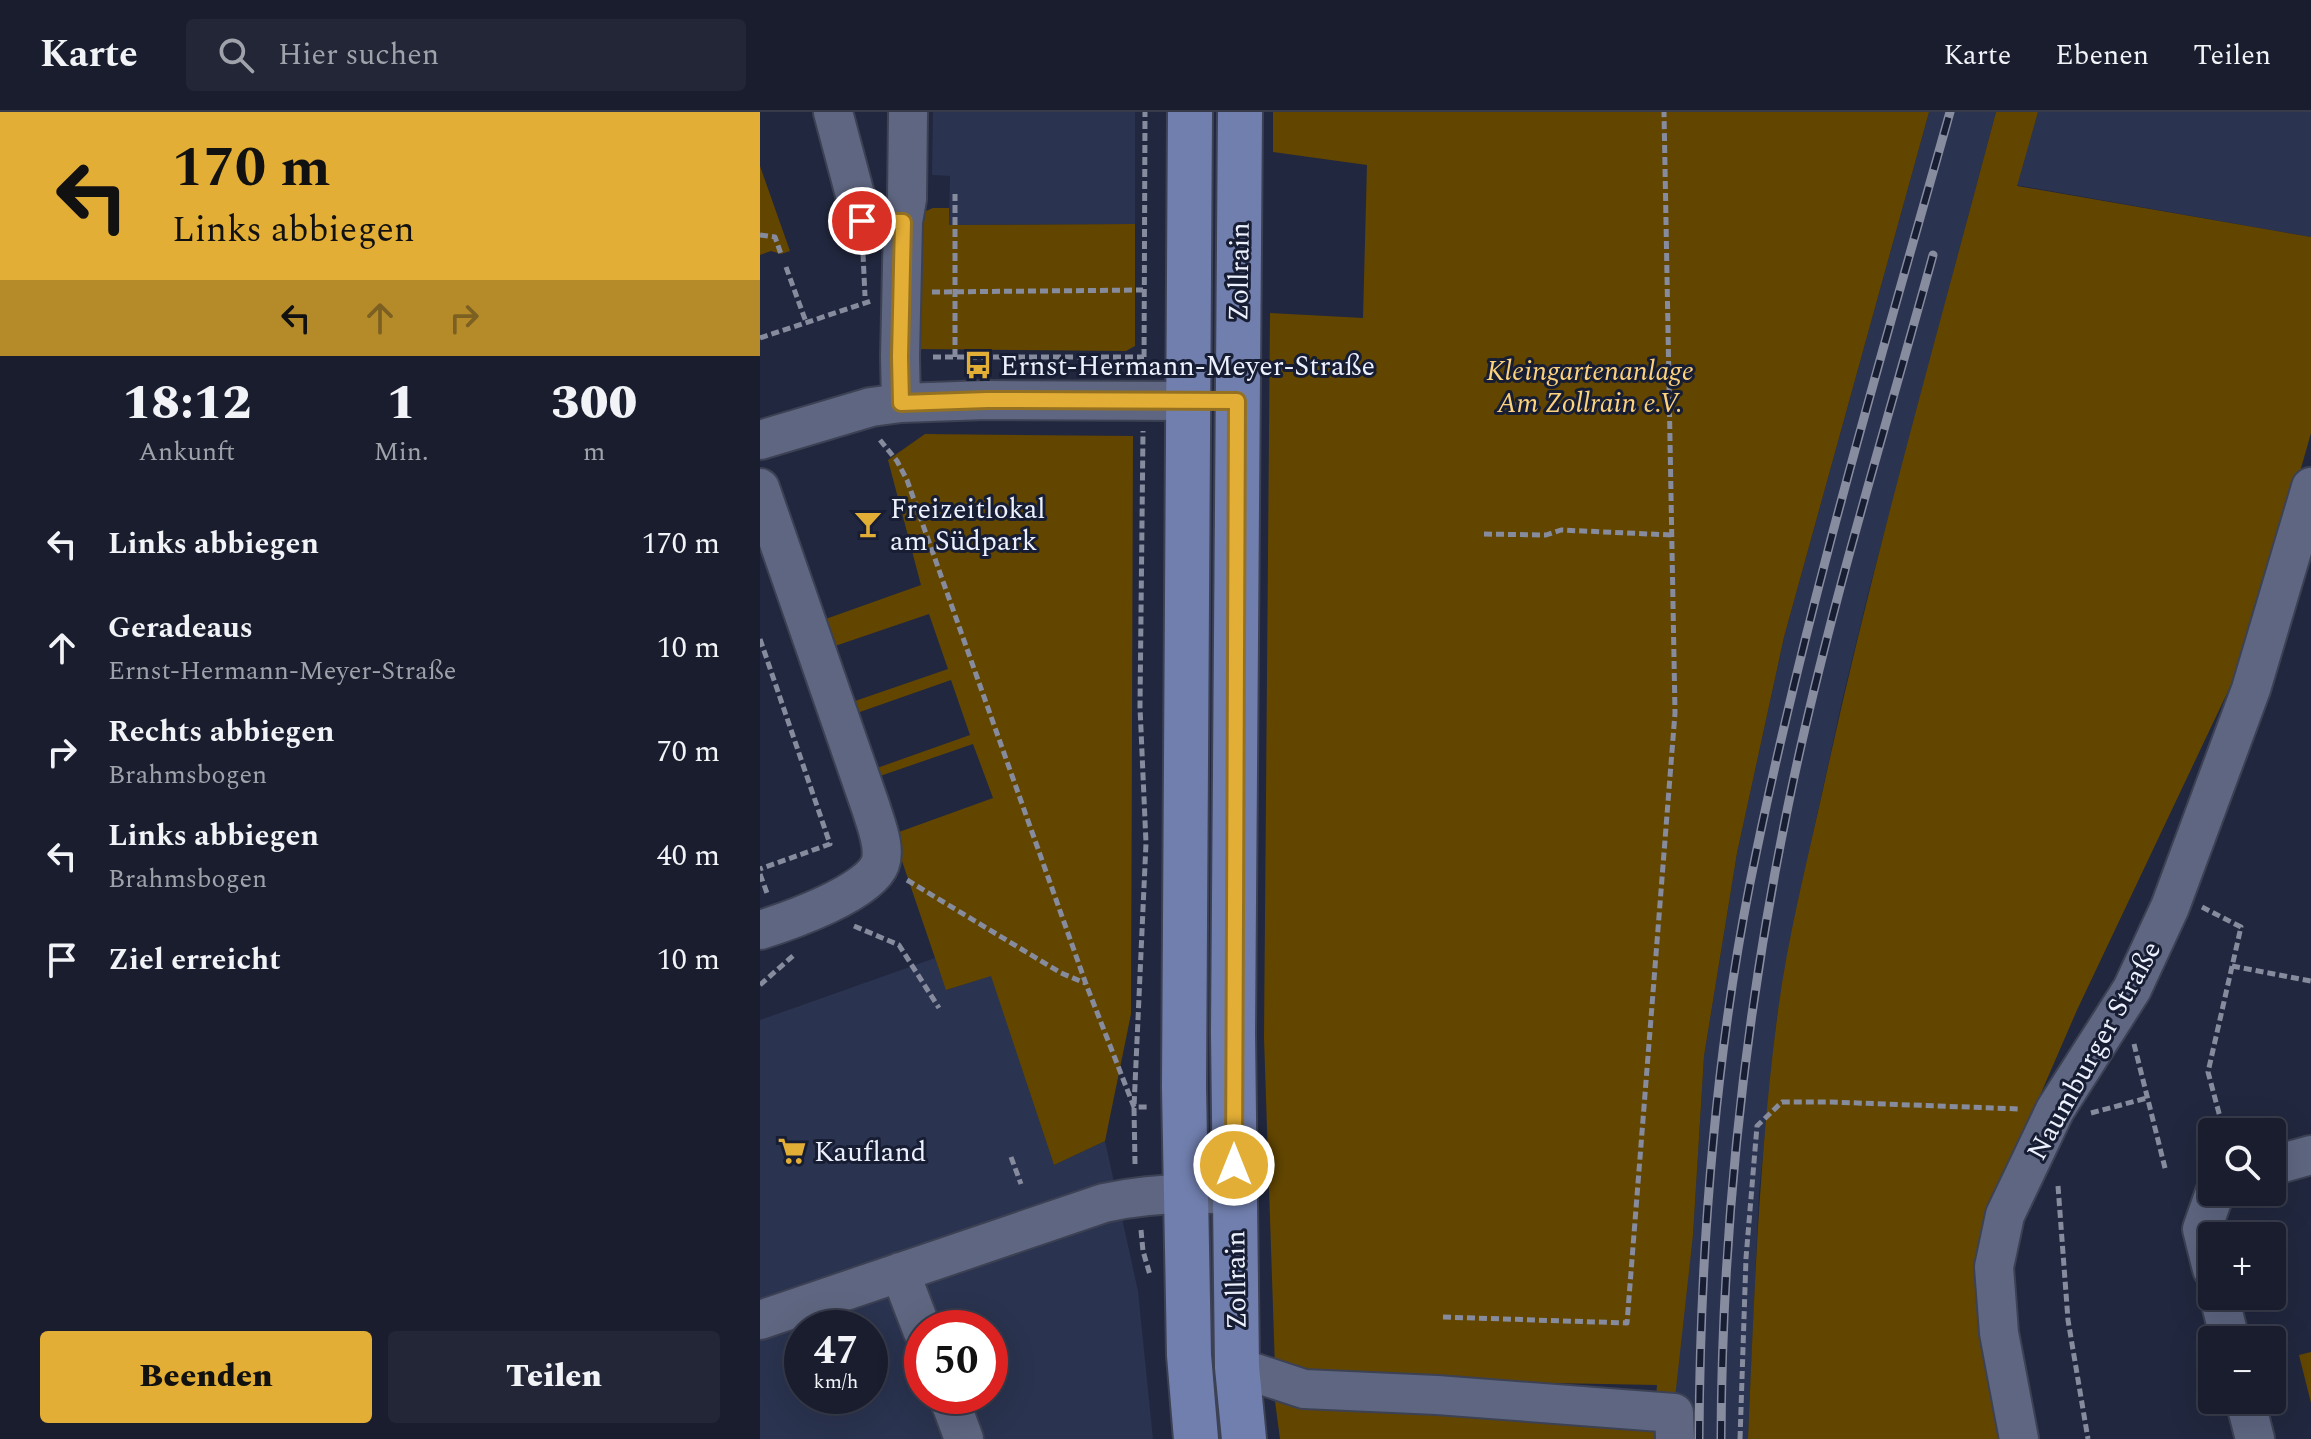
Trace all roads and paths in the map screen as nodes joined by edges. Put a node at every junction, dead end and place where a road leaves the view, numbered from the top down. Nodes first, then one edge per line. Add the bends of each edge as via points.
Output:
1 (833, 112) edge
2 (908, 112) edge
3 (1145, 112) edge
4 (1190, 112) edge
5 (1240, 112) edge
6 (1664, 112) edge
7 (955, 194) dead end
8 (903, 222) junction
9 (760, 235) edge
10 (781, 254) dead end
11 (786, 267) dead end
12 (1143, 290) junction
13 (955, 291) junction
14 (901, 292) junction
15 (806, 322) junction
16 (760, 338) edge
17 (900, 357) junction
18 (955, 357) junction
19 (1144, 357) junction
20 (1144, 401) junction
21 (1189, 401) junction
22 (1237, 401) junction
23 (886, 405) junction
24 (760, 440) edge
25 (2311, 487) edge
26 (760, 488) edge
27 (1484, 534) dead end
28 (1672, 535) junction
29 (2297, 598) edge
30 (760, 639) edge
31 (880, 864) junction
32 (760, 869) edge
33 (2189, 901) dead end
34 (853, 926) dead end
35 (760, 930) edge
36 (800, 950) dead end
37 (2232, 966) junction
38 (2311, 981) edge
39 (1086, 984) junction
40 (760, 985) edge
41 (939, 1008) dead end
42 (2131, 1031) dead end
43 (2148, 1098) junction
44 (1134, 1107) junction
45 (2068, 1113) junction
46 (2220, 1118) edge
47 (2311, 1155) edge
48 (1011, 1157) dead end
49 (2286, 1162) edge
50 (2166, 1172) dead end
51 (1021, 1184) dead end
52 (2058, 1185) dead end
53 (1185, 1192) junction
54 (1138, 1195) junction
55 (1234, 1195) junction
56 (900, 1272) junction
57 (1151, 1278) dead end
58 (914, 1310) edge
59 (1443, 1317) dead end
60 (760, 1320) edge
61 (1237, 1367) junction
62 (955, 1414) edge
63 (2249, 1414) edge
64 (964, 1439) edge
65 (1196, 1439) edge
66 (1244, 1439) edge
67 (1675, 1439) edge
68 (1740, 1439) edge
69 (2019, 1439) edge
70 (2088, 1439) edge
71 (2255, 1439) edge

1 - 8 street via 862,221
2 - 8 street
3 - 12 path
4 - 21 main road, Zollrain
5 - 22 main road, Zollrain
6 - 28 path
7 - 13 path
8 - 14 street
9 - 10 path via 775,237
11 - 15 path
12 - 13 path
12 - 19 path
13 - 14 path
13 - 18 path
14 - 15 path
14 - 17 street
15 - 16 path
17 - 18 path
17 - 23 street
18 - 19 path
19 - 20 path
20 - 21 street
20 - 23 street
20 - 44 path via 1140,707 1146,843
21 - 22 main road
21 - 53 main road, Zollrain
22 - 55 main road, Zollrain
23 - 24 street
23 - 39 path via 878,437 897,461 912,494
25 - 29 street, Naumburger Straße
26 - 31 street via 871,808
27 - 28 path via 1546,535 1561,530
28 - 59 path via 1675,713 1627,1323
29 - 45 street, Naumburger Straße via 2251,689 2170,907
30 - 32 path via 830,844
31 - 35 street via 856,889
31 - 39 path
33 - 37 path via 2241,927
34 - 41 path via 899,945
36 - 40 path
37 - 38 path
37 - 46 path via 2208,1072
39 - 44 path
42 - 43 path
43 - 45 path
43 - 50 path
44 - 54 path
45 - 68 path via 1782,1102 1757,1126
45 - 69 street, Naumburger Straße via 2005,1215 1994,1267 1999,1333
47 - 49 street
48 - 51 path
52 - 70 path via 2068,1320
53 - 54 street
53 - 55 street
53 - 65 main road, Zollrain
54 - 56 street
54 - 57 path
55 - 61 main road, Zollrain
56 - 58 street
56 - 60 street
61 - 66 main road, Zollrain
61 - 67 street via 1304,1389 1674,1413
62 - 64 street
63 - 71 street

